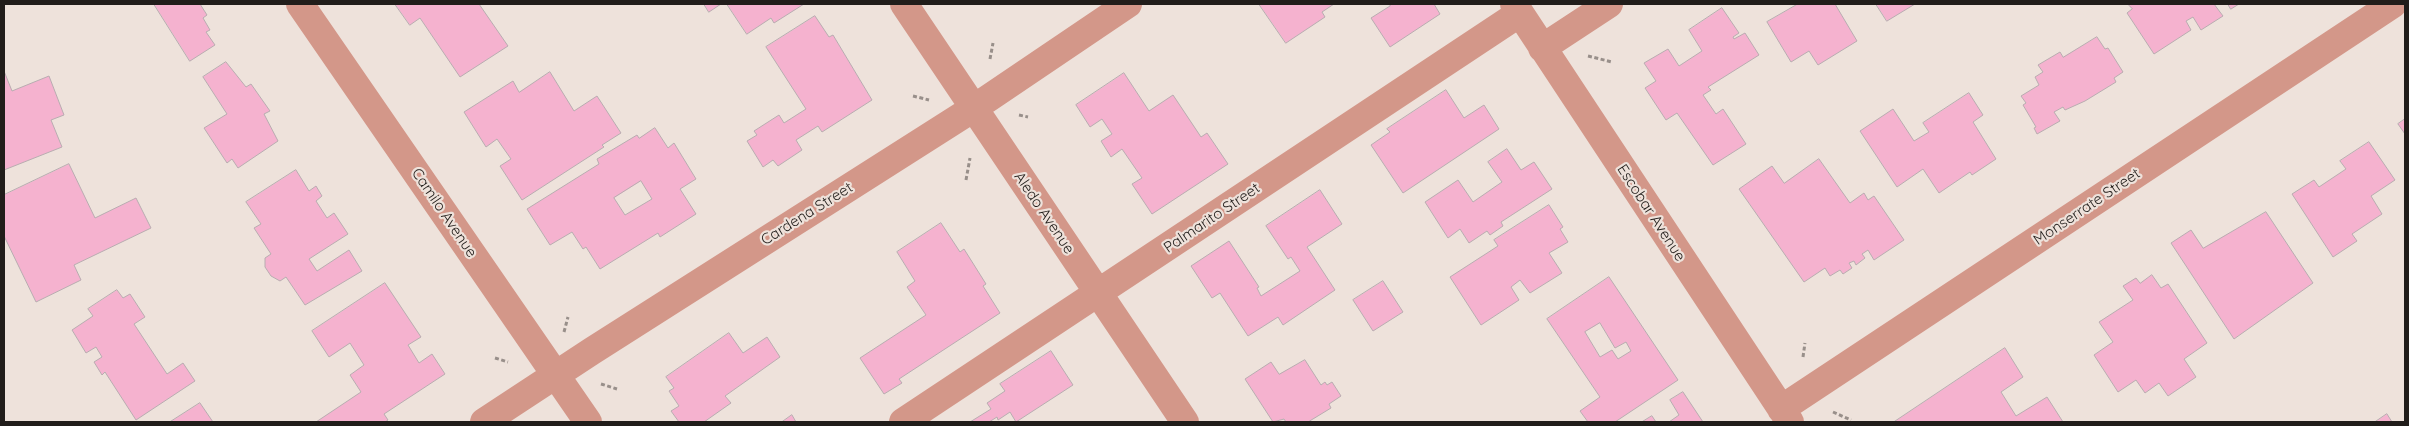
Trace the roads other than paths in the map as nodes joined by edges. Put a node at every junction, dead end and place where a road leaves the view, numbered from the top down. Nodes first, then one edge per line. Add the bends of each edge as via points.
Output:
1 (300, 4) edge
2 (904, 4) edge
3 (1128, 4) edge
4 (1609, 4) edge
5 (2393, 4) edge
6 (1517, 8) edge
7 (1542, 48) junction
8 (974, 108) junction
9 (1098, 294) junction
10 (556, 374) junction
11 (1786, 416) edge
12 (484, 422) edge
13 (588, 422) edge
14 (903, 422) edge
15 (1185, 422) edge

1 - 10 street, Camilo Avenue
2 - 8 street, Aledo Avenue
3 - 8 street, Cardena Street
4 - 7 street
5 - 11 street, Monserrate Street
6 - 7 street, Escobar Avenue
6 - 9 street, Palmarito Street
7 - 11 street, Escobar Avenue
8 - 9 street, Aledo Avenue
8 - 10 street, Cardena Street
9 - 14 street, Palmarito Street
9 - 15 street, Aledo Avenue
10 - 12 street, Cardena Street
10 - 13 street, Camilo Avenue

